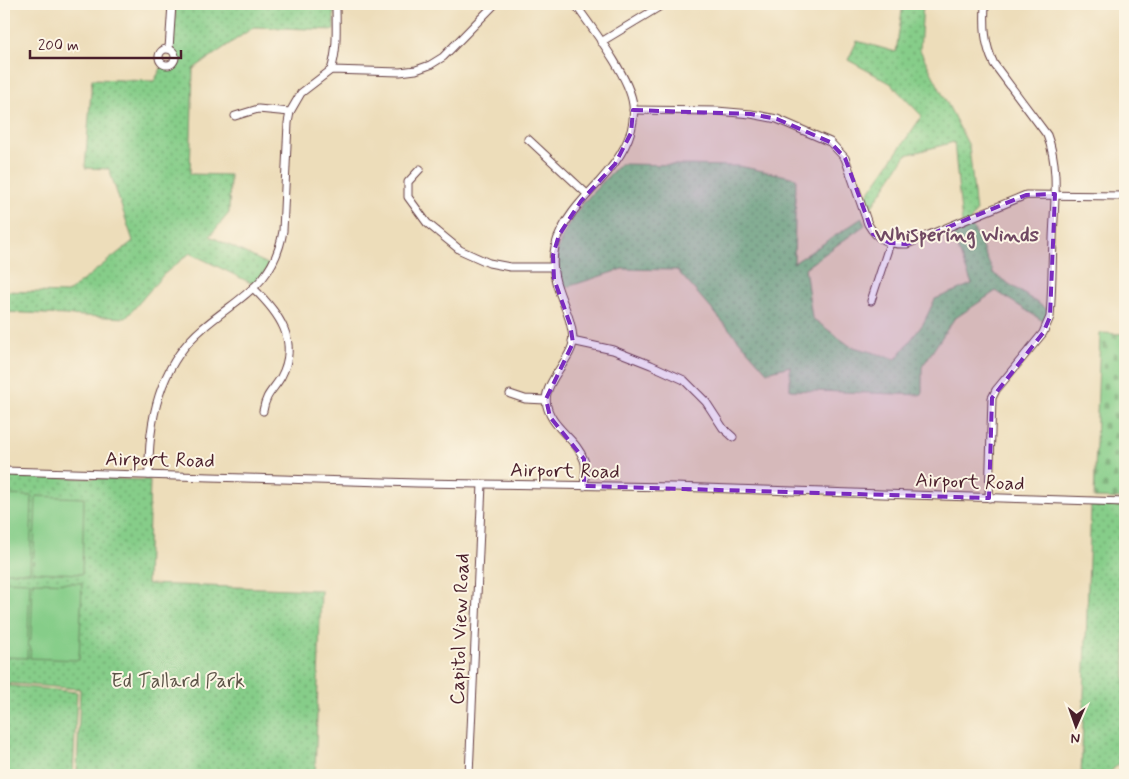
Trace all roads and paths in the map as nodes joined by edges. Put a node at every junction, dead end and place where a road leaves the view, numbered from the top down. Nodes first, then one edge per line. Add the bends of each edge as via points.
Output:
1 (172, 4) edge
2 (336, 4) edge
3 (495, 4) edge
4 (575, 4) edge
5 (664, 4) edge
6 (985, 4) edge
7 (601, 42) junction
8 (169, 49) dead end
9 (331, 70) junction
10 (633, 110) junction
11 (290, 112) junction
12 (235, 116) dead end
13 (528, 139) dead end
14 (420, 169) dead end
15 (587, 194) junction
16 (1055, 194) junction
17 (1125, 196) edge
18 (890, 243) junction
19 (553, 267) junction
20 (253, 288) junction
21 (870, 301) dead end
22 (572, 340) junction
23 (510, 394) dead end
24 (546, 400) junction
25 (263, 411) dead end
26 (733, 437) dead end
27 (4, 471) edge
28 (149, 475) junction
29 (482, 484) junction
30 (584, 486) junction
31 (989, 498) junction
32 (1125, 502) edge
33 (469, 775) edge

1 - 8 street
2 - 9 street via 336,41
3 - 9 street via 430,66 400,72
4 - 7 street
5 - 7 street
6 - 16 street via 989,54 1047,136 1052,147
7 - 10 street via 623,77
9 - 11 street via 302,93
10 - 15 street via 631,133 615,164
10 - 18 street via 751,114 777,119 830,142 845,158 873,234
11 - 12 street via 258,109
11 - 20 street via 281,246 271,267
13 - 15 street
14 - 19 street via 408,182 408,197 428,223 460,250 489,263 510,267
15 - 19 street via 559,235
16 - 17 street
16 - 18 street via 1026,194 907,244
16 - 31 street via 1050,317 1043,333 992,398
18 - 21 street
19 - 22 street
20 - 25 street via 280,320 289,345 288,360 266,398
20 - 28 street via 202,329 168,374 151,424
22 - 24 street via 572,348 552,380
22 - 26 street via 614,350 684,380
23 - 24 street
24 - 30 street via 550,417 584,459
27 - 28 street, Airport Road
28 - 29 street, Airport Road
29 - 30 street, Airport Road
29 - 33 street, Capitol View Road
30 - 31 street, Airport Road
31 - 32 street, Airport Road

